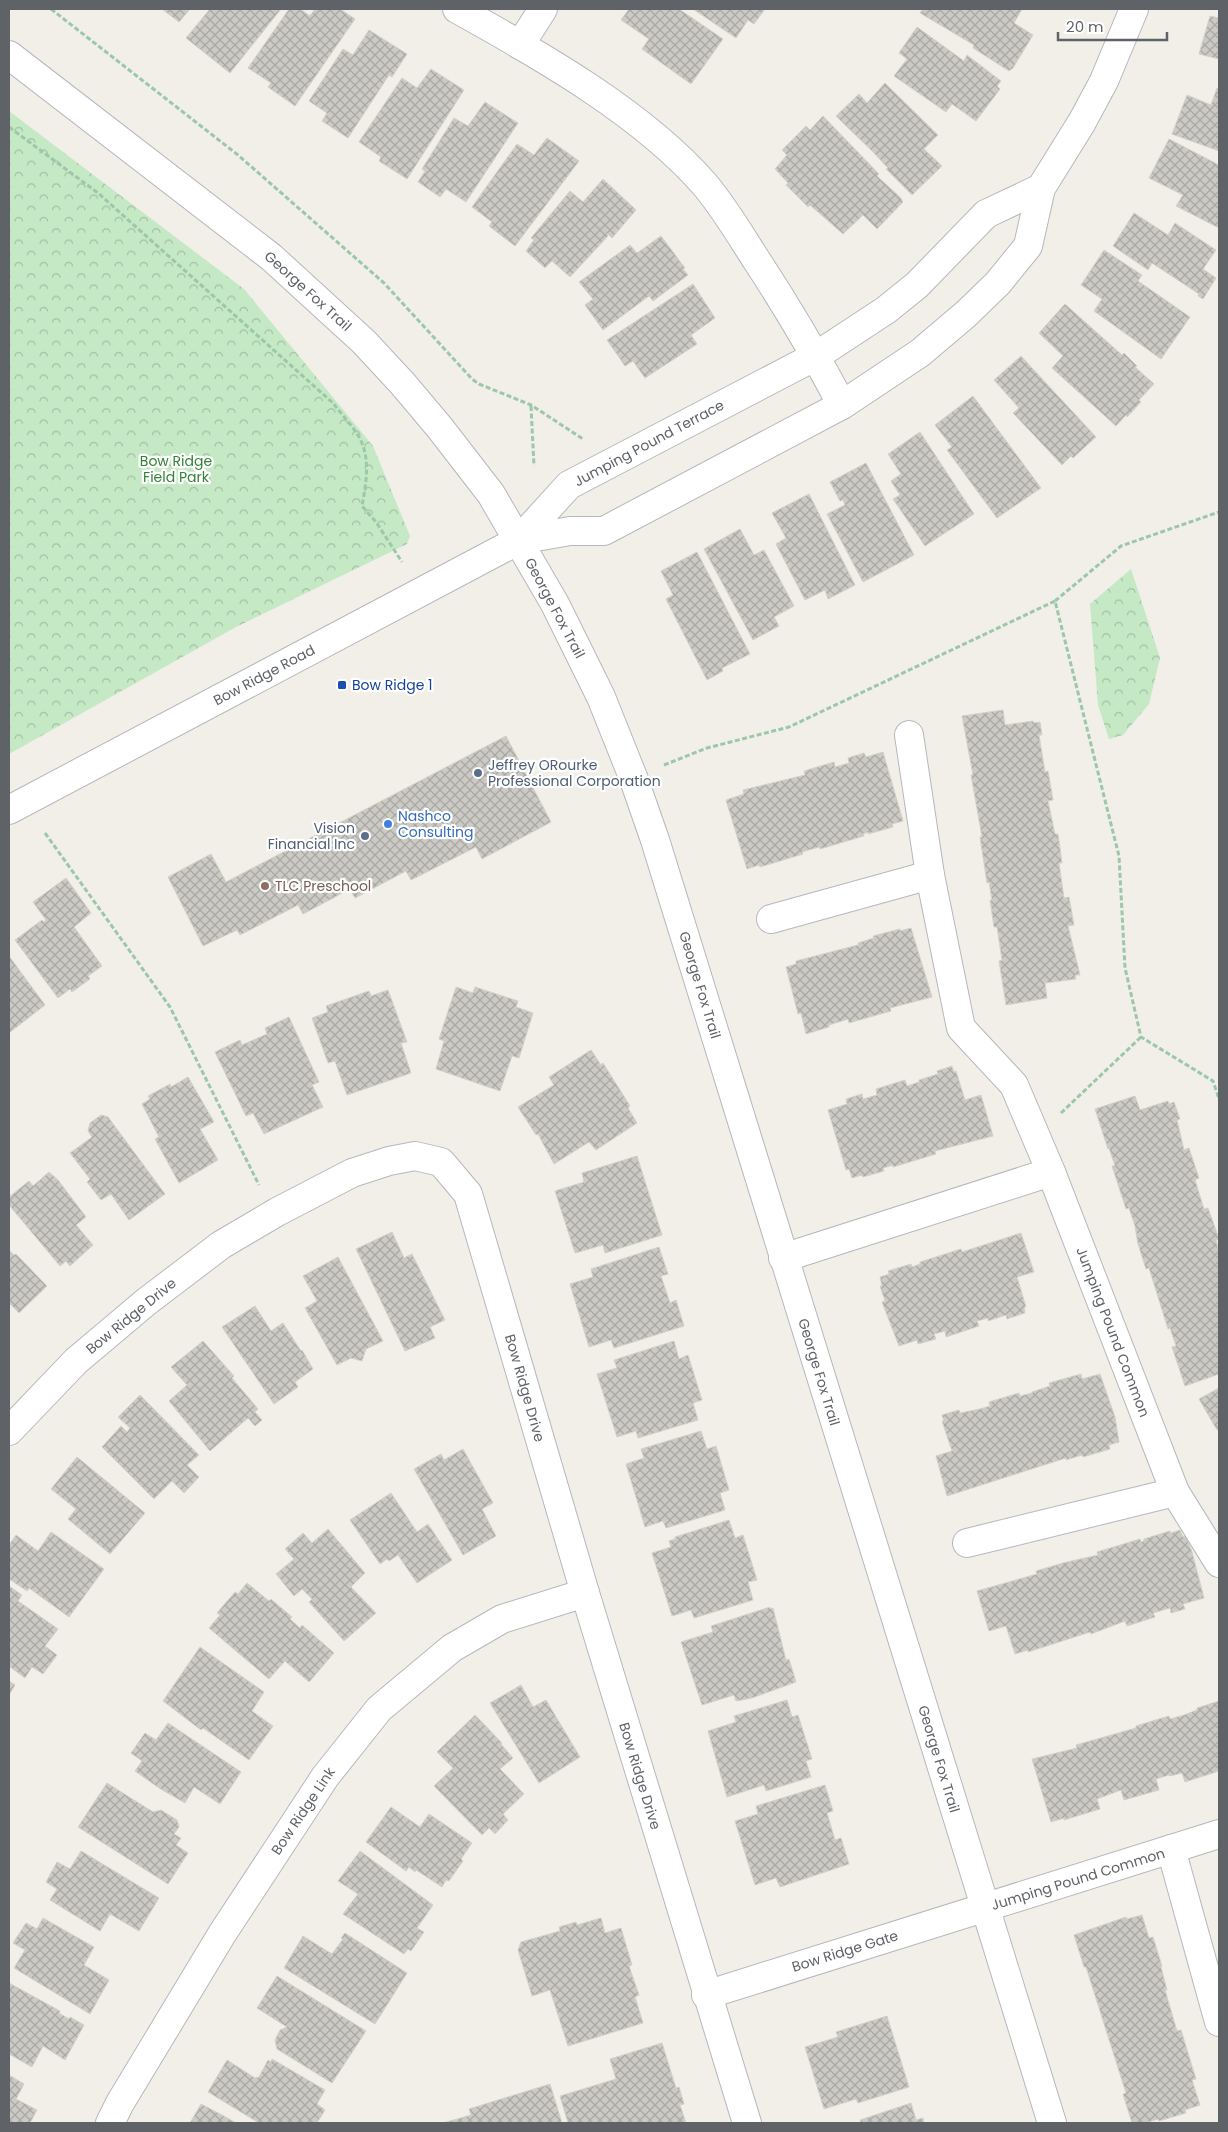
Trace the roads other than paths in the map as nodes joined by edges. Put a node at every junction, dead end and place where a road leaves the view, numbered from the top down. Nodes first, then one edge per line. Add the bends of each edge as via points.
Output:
1 (457, 9) edge
2 (542, 9) edge
3 (1134, 9) edge
4 (520, 45) junction
5 (9, 55) edge
6 (1042, 188) junction
7 (816, 356) junction
8 (842, 405) junction
9 (520, 540) junction
10 (910, 735) dead end
11 (9, 810) edge
12 (930, 875) junction
13 (771, 919) dead end
14 (1051, 1172) junction
15 (783, 1258) junction
16 (9, 1431) edge
17 (1174, 1492) junction
18 (967, 1544) dead end
19 (1219, 1563) edge
20 (585, 1593) junction
21 (1219, 1834) edge
22 (1171, 1849) junction
23 (984, 1908) junction
24 (706, 1995) junction
25 (1219, 2022) edge
26 (110, 2123) edge
27 (747, 2123) edge
28 (1052, 2123) edge

1 - 4 street
2 - 4 street
3 - 6 street via 1104,81
4 - 7 street via 643,128 706,186
5 - 9 street, George Fox Trail via 271,257 323,302 377,356 440,428 492,494
6 - 7 street, Jumping Pound Terrace via 986,214 917,284 886,310
6 - 8 street via 1028,246 998,283 920,353
7 - 8 street
7 - 9 street, Jumping Pound Terrace via 569,485
8 - 9 street via 604,531 570,531
9 - 11 street, Bow Ridge Road
9 - 15 street, George Fox Trail via 568,627 633,777 656,840
10 - 12 street, Jumping Pound Common
12 - 13 street
12 - 14 street, Jumping Pound Common via 961,1028 1014,1086
14 - 15 street
14 - 17 street, Jumping Pound Common
15 - 23 street, George Fox Trail
16 - 20 street, Bow Ridge Drive via 76,1361 146,1302 221,1246 352,1173 416,1156 441,1162 468,1194
17 - 18 street
17 - 19 street, Jumping Pound Common
20 - 24 street, Bow Ridge Drive
20 - 26 street, Bow Ridge Link via 502,1620 452,1648 379,1708 325,1777 222,1934
21 - 22 street, Jumping Pound Common
22 - 23 street, Jumping Pound Common
22 - 25 street, Jumping Pound Common
23 - 24 street, Bow Ridge Gate
23 - 28 street, George Fox Trail
24 - 27 street, Bow Ridge Drive

